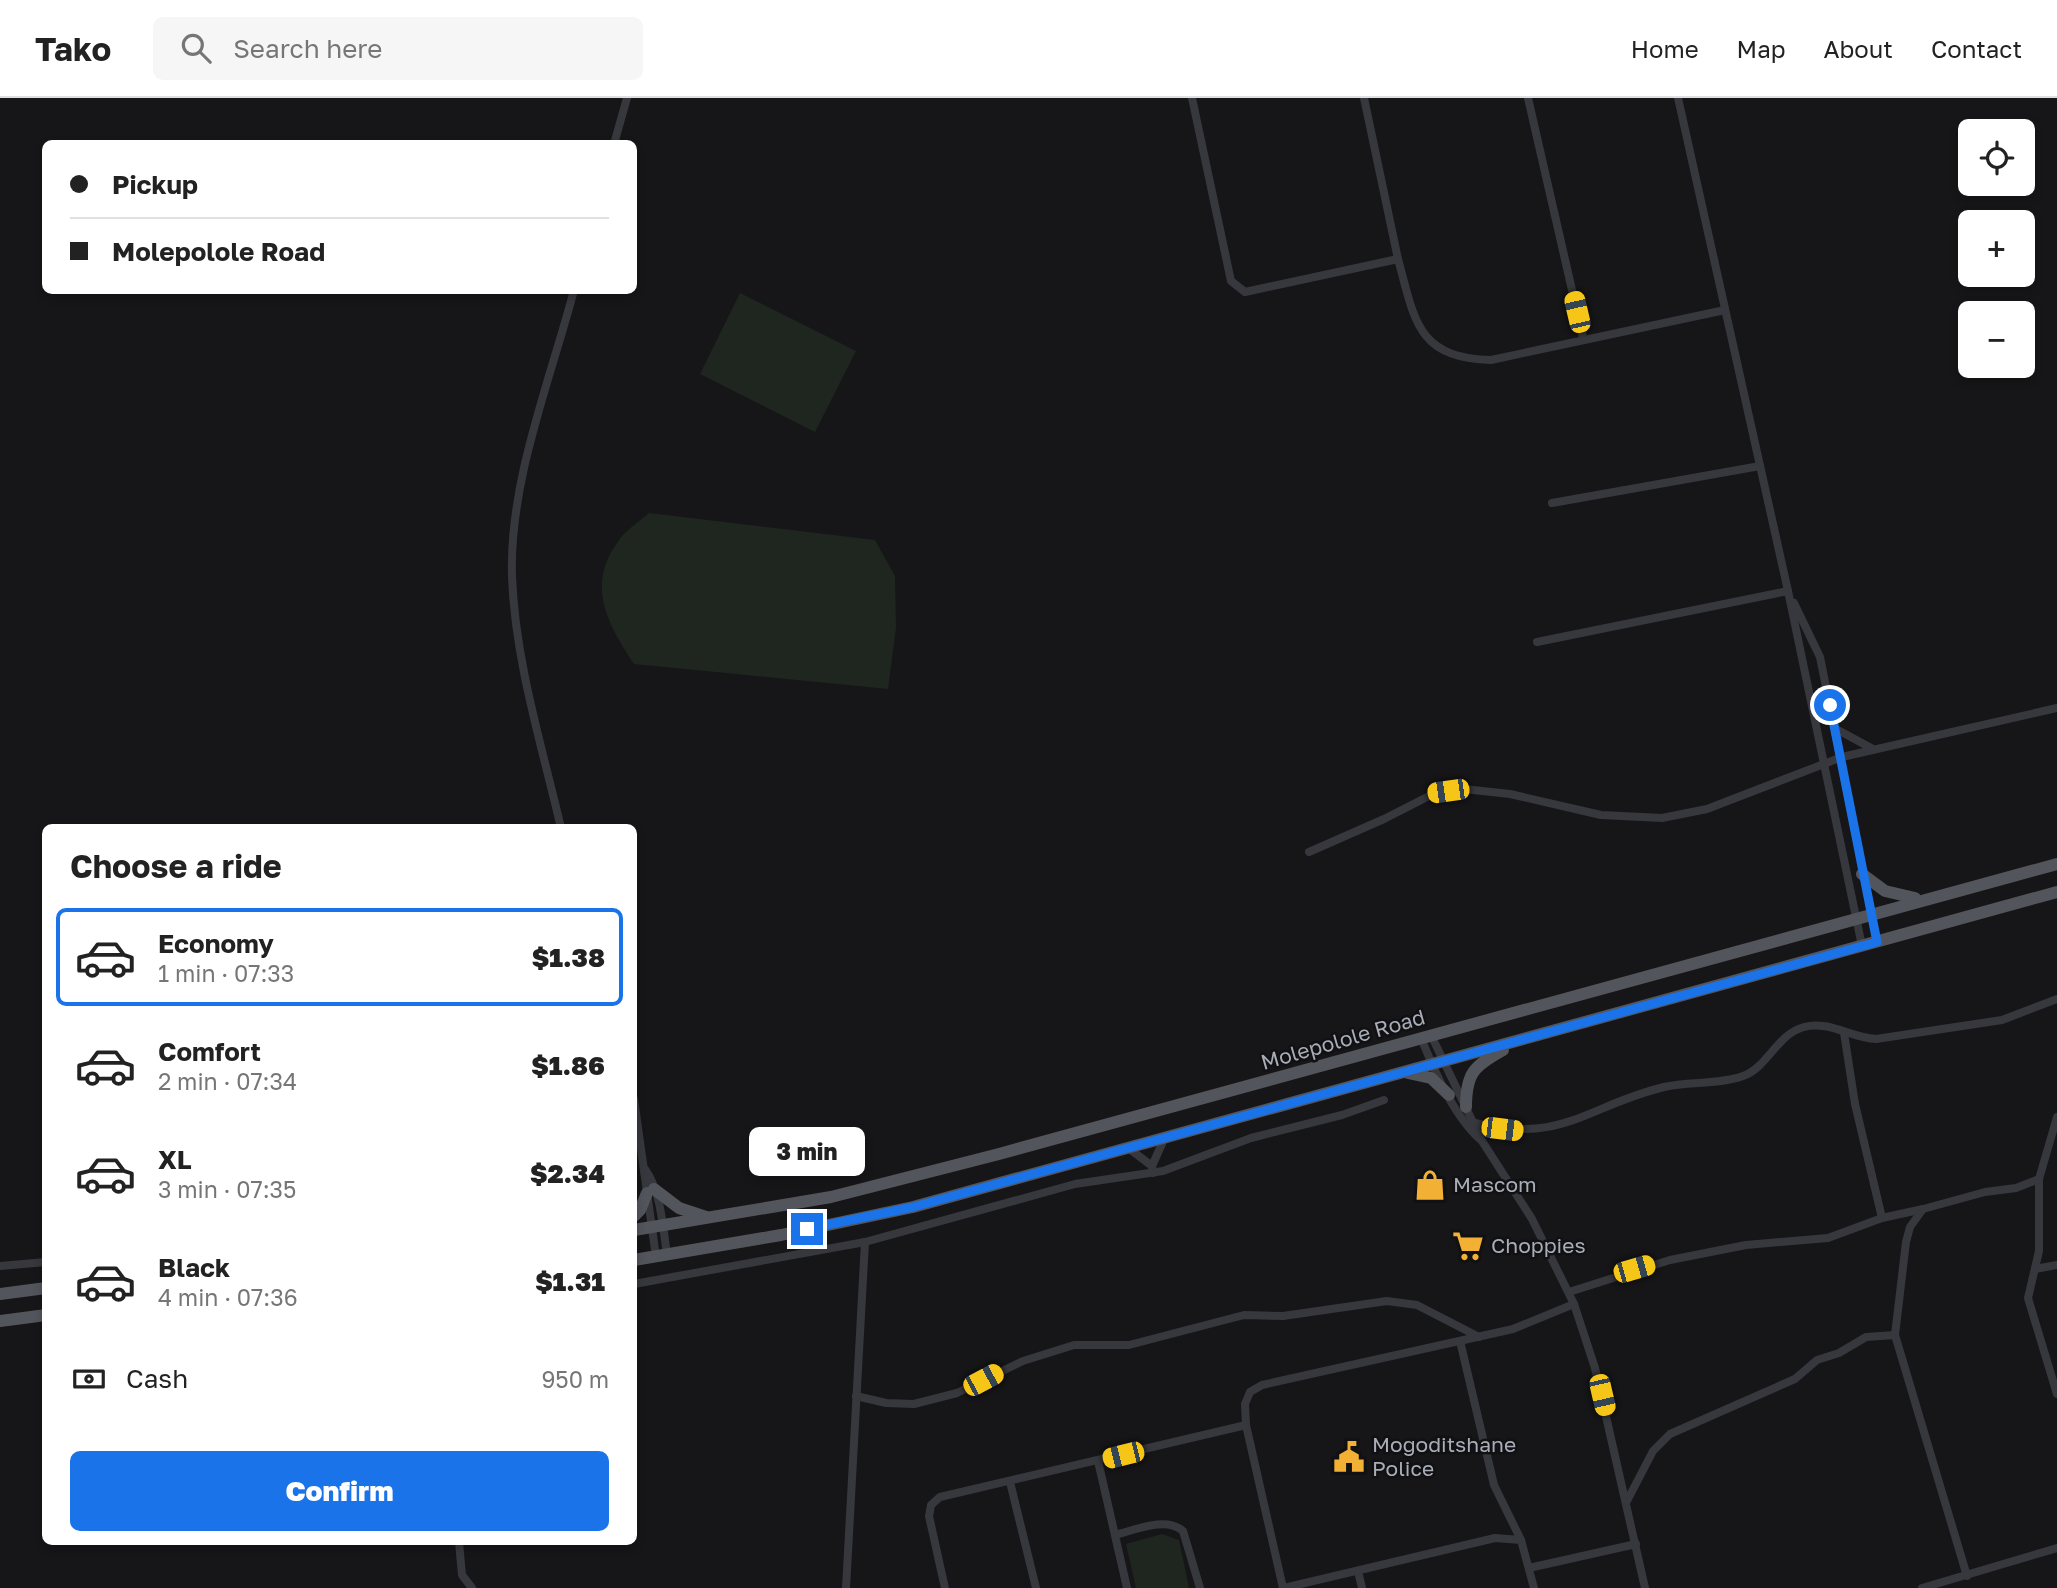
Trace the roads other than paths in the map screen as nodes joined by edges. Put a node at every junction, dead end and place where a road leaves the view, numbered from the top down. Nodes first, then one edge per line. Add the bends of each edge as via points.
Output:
1 (627, 98) edge
2 (1192, 98) edge
3 (1364, 98) edge
4 (1528, 98) edge
5 (1678, 98) edge
6 (615, 140) edge
7 (1398, 259) junction
8 (573, 294) edge
9 (1726, 310) junction
10 (1583, 338) junction
11 (1760, 466) junction
12 (1552, 503) dead end
13 (1788, 591) junction
14 (1536, 642) dead end
15 (2057, 708) edge
16 (1836, 729) junction
17 (1874, 750) junction
18 (1842, 757) junction
19 (1824, 764) junction
20 (560, 824) edge
21 (1309, 852) dead end
22 (1859, 857) junction
23 (1844, 861) junction
24 (2057, 864) edge
25 (1862, 874) junction
26 (2057, 892) edge
27 (1923, 899) junction
28 (1871, 913) junction
29 (1856, 918) junction
30 (1877, 942) junction
31 (1862, 946) junction
32 (2057, 999) edge
33 (1844, 1033) junction
34 (1426, 1037) junction
35 (1519, 1042) junction
36 (1437, 1062) junction
37 (1398, 1073) junction
38 (1450, 1095) junction
39 (1384, 1100) dead end
40 (1466, 1107) junction
41 (2057, 1117) edge
42 (637, 1118) edge
43 (1475, 1123) junction
44 (1166, 1137) junction
45 (1482, 1141) junction
46 (1127, 1147) junction
47 (1153, 1169) junction
48 (2039, 1179) junction
49 (651, 1191) junction
50 (1923, 1209) junction
51 (637, 1213) edge
52 (1882, 1218) junction
53 (711, 1219) junction
54 (657, 1227) junction
55 (637, 1230) edge
56 (865, 1242) junction
57 (662, 1256) junction
58 (637, 1260) edge
59 (42, 1262) edge
60 (2057, 1265) edge
61 (0, 1266) edge
62 (2035, 1269) junction
63 (637, 1282) edge
64 (42, 1289) edge
65 (1569, 1292) junction
66 (0, 1294) edge
67 (1574, 1304) junction
68 (42, 1316) edge
69 (0, 1321) edge
70 (1895, 1335) junction
71 (1479, 1337) junction
72 (1460, 1341) junction
73 (2057, 1394) edge
74 (856, 1396) junction
75 (1245, 1424) junction
76 (1098, 1461) junction
77 (1010, 1482) junction
78 (1627, 1501) junction
79 (1115, 1535) junction
80 (1521, 1540) junction
81 (1636, 1544) junction
82 (459, 1545) edge
83 (2057, 1548) edge
84 (1529, 1568) junction
85 (1358, 1571) junction
86 (1967, 1576) junction
87 (472, 1588) edge
88 (846, 1588) edge
89 (945, 1588) edge
90 (1036, 1588) edge
91 (1127, 1588) edge
92 (1200, 1588) edge
93 (1283, 1588) edge
94 (1362, 1588) edge
95 (1534, 1588) edge
96 (1645, 1588) edge
97 (1922, 1588) edge

1 - 6 street
2 - 7 street via 1231,282 1245,292
3 - 7 street
4 - 10 street
5 - 9 street
7 - 10 street via 1414,319 1431,344 1464,359 1491,360
8 - 20 street via 518,488 512,575 518,636
9 - 10 street
9 - 11 street
11 - 12 street
11 - 13 street
13 - 14 street
13 - 16 street via 1820,657
13 - 19 street
15 - 17 street
16 - 17 street
16 - 18 street
17 - 18 street
18 - 19 street
18 - 22 street
19 - 21 street via 1707,809 1662,818 1601,814 1464,789 1433,794
19 - 23 street
22 - 23 street
22 - 25 street
23 - 29 street
24 - 27 main road, Molepolole Road
25 - 27 main road via 1885,891
25 - 28 street
26 - 30 main road
27 - 28 main road, Molepolole Road
28 - 29 main road, Molepolole Road
28 - 30 street
29 - 31 street
29 - 34 main road, Molepolole Road
30 - 31 main road
31 - 35 main road
32 - 33 street via 2002,1020 1960,1028 1876,1040
33 - 43 street via 1824,1026 1805,1027 1790,1034 1765,1062 1743,1076 1659,1088 1562,1125 1516,1131
33 - 52 street via 1855,1104
34 - 36 street
34 - 53 main road, Molepolole Road via 831,1197
35 - 36 main road
35 - 40 main road via 1480,1063 1470,1075
36 - 37 main road
36 - 38 street
36 - 40 street
37 - 38 main road via 1424,1075
37 - 44 main road
38 - 45 street
39 - 47 street
40 - 43 street
41 - 48 street
42 - 49 street
43 - 45 street
44 - 46 main road
44 - 47 street
45 - 65 street via 1532,1219
46 - 47 street
46 - 57 main road via 913,1207
47 - 56 street via 1075,1184
48 - 50 street
48 - 62 street
49 - 51 main road
49 - 53 main road via 679,1208
49 - 54 street
50 - 52 street
50 - 70 street via 1906,1242
52 - 65 street via 1828,1238 1746,1245 1670,1259
53 - 54 main road, Molepolole Road
54 - 55 main road, Molepolole Road
54 - 57 street
56 - 63 street
56 - 74 street
57 - 58 main road
59 - 61 street
60 - 62 street
62 - 73 street via 2028,1298
64 - 66 main road
65 - 67 street
67 - 71 street via 1513,1329
67 - 78 street via 1595,1368
68 - 69 main road
70 - 78 street via 1866,1337 1817,1360 1795,1379 1670,1434 1653,1451
70 - 86 street
71 - 72 street
71 - 74 street via 1417,1305 1387,1301 1283,1316 1244,1315 1129,1345 1074,1345 1023,1361 957,1393 914,1404
72 - 75 street via 1262,1385 1250,1392
72 - 80 street via 1494,1485
74 - 88 street
75 - 76 street
75 - 93 street
76 - 77 street
76 - 79 street
77 - 89 street via 940,1497 931,1505 929,1516
77 - 90 street
78 - 81 street
79 - 91 street
79 - 92 street via 1164,1524 1178,1527
80 - 84 street
80 - 85 street via 1495,1538
81 - 84 street
81 - 96 street
82 - 87 street via 462,1576
83 - 86 street
84 - 95 street
85 - 93 street
85 - 94 street
86 - 97 street

